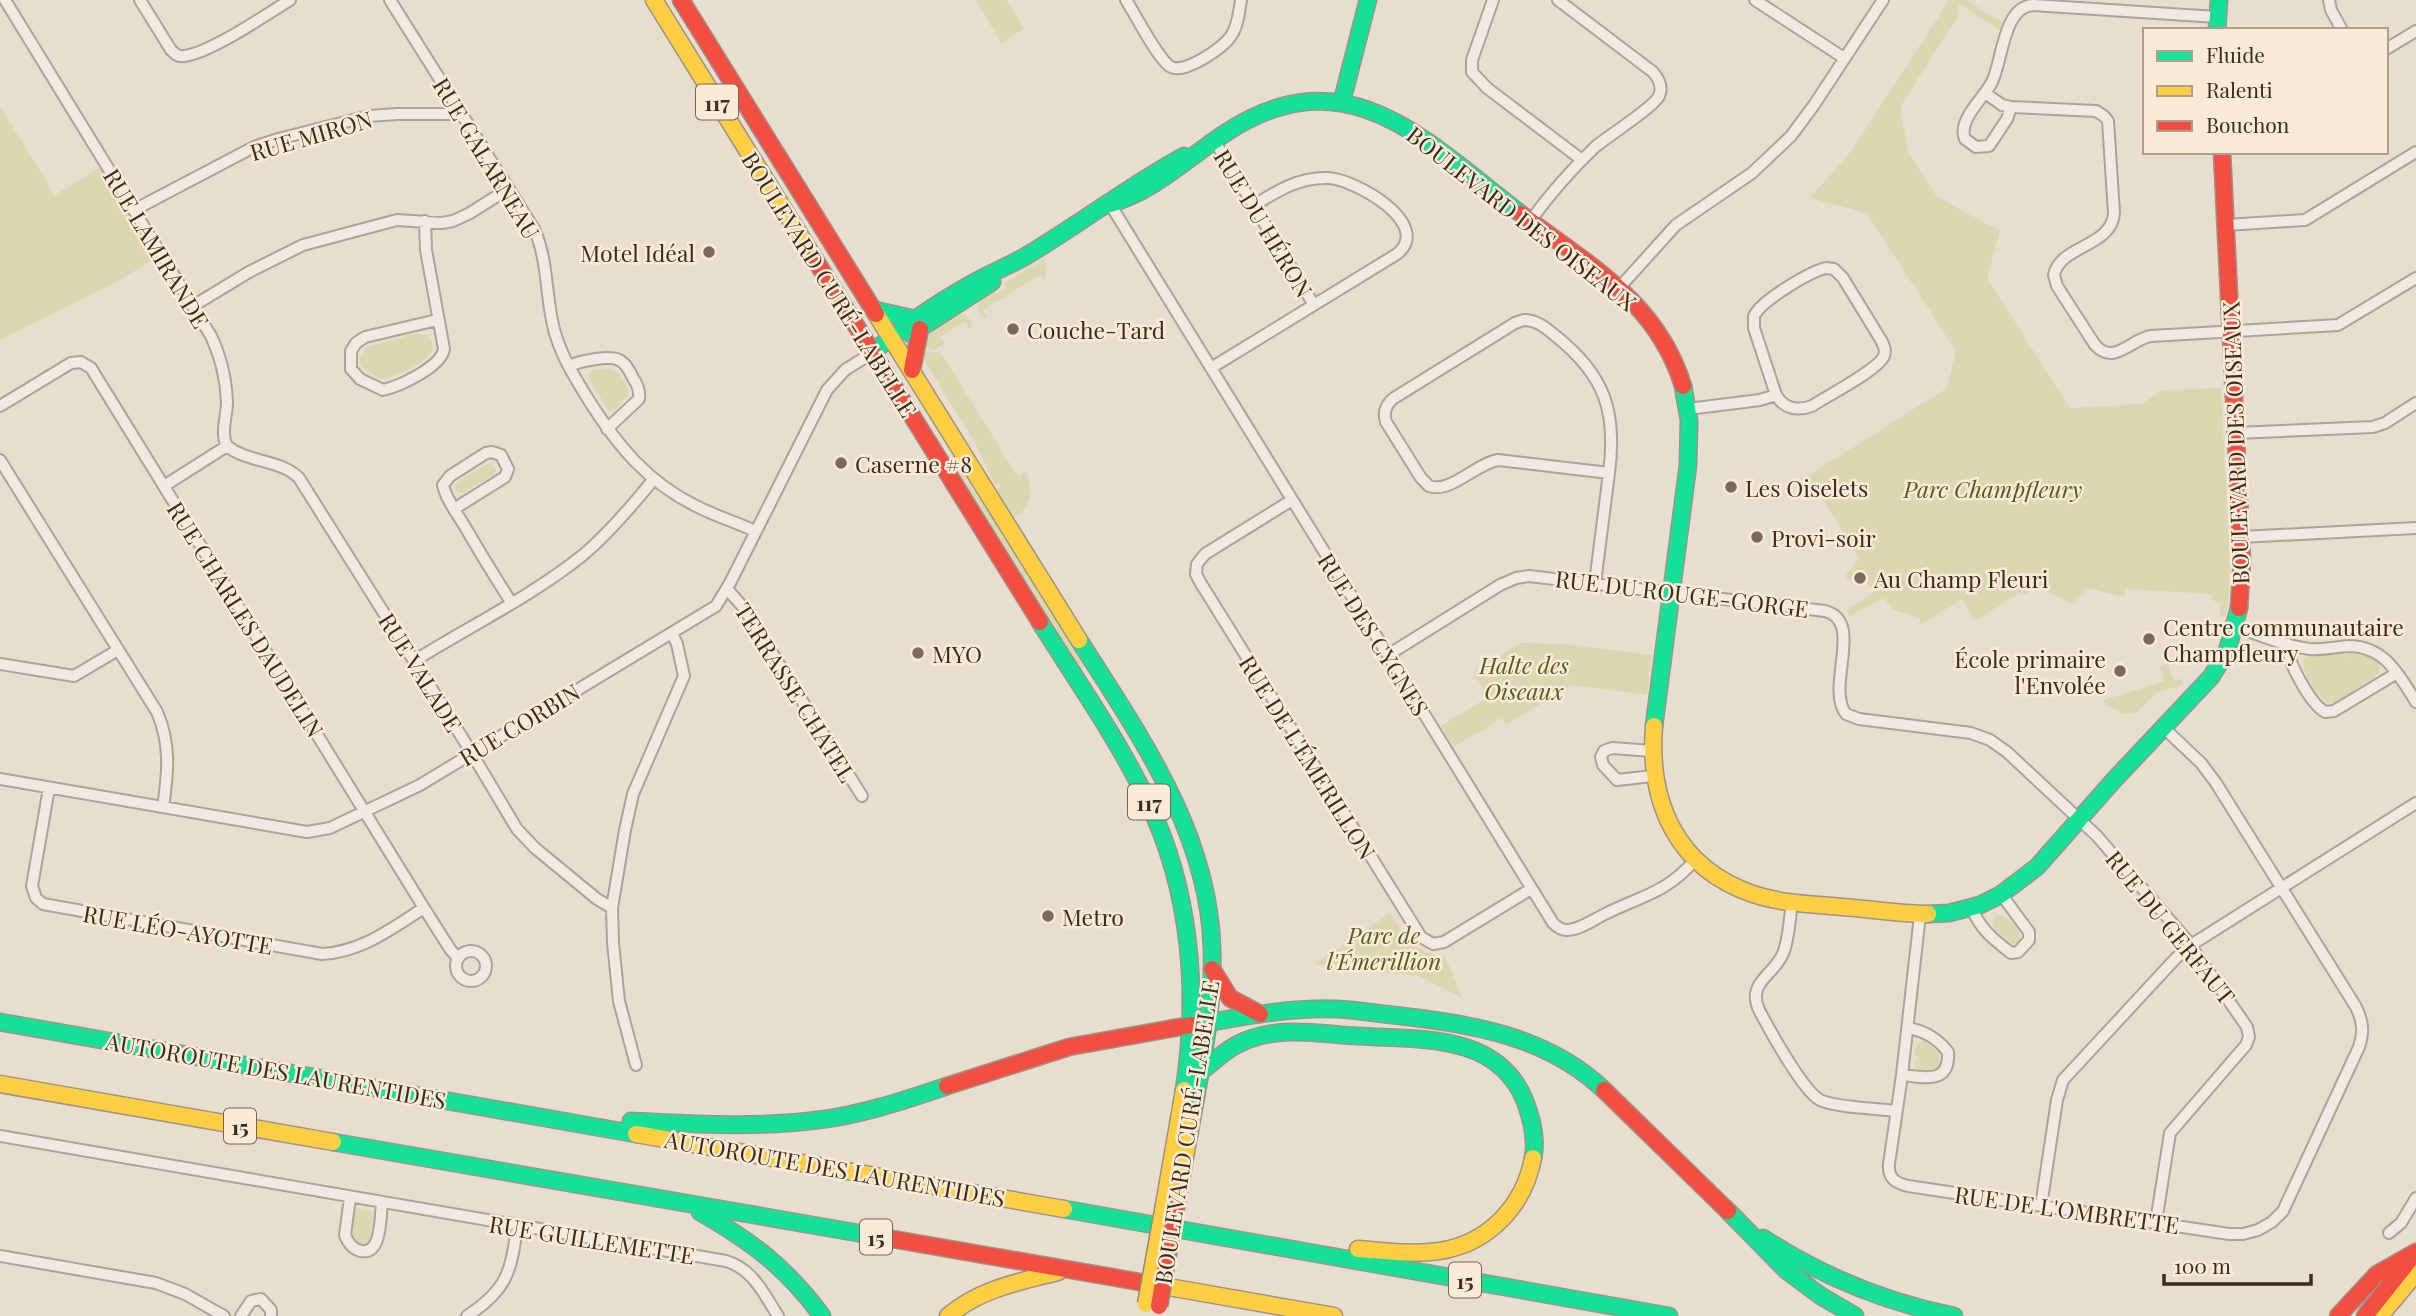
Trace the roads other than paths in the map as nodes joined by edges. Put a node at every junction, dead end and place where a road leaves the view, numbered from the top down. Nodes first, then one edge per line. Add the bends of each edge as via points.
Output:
1 (5, 0) edge
2 (139, 0) edge
3 (264, 0) edge
4 (290, 0) edge
5 (390, 0) edge
6 (654, 0) edge
7 (681, 0) edge
8 (1126, 0) edge
9 (1241, 0) edge
10 (1368, 0) edge
11 (1493, 0) edge
12 (1558, 0) edge
13 (1755, 0) edge
14 (1883, 0) edge
15 (2219, 0) edge
16 (2329, 0) edge
17 (271, 12) junction
18 (2217, 23) edge
19 (2341, 28) edge
20 (2416, 31) edge
21 (2388, 48) edge
22 (1844, 58) junction
23 (1985, 93) junction
24 (1342, 101) junction
25 (2011, 107) junction
26 (459, 110) junction
27 (1214, 141) junction
28 (2416, 152) edge
29 (2222, 154) edge
30 (1582, 160) junction
31 (508, 189) junction
32 (1110, 204) junction
33 (1253, 206) junction
34 (134, 210) junction
35 (1531, 220) junction
36 (425, 221) junction
37 (2226, 225) junction
38 (2416, 278) edge
39 (1619, 288) junction
40 (1314, 305) junction
41 (193, 306) junction
42 (875, 310) junction
43 (437, 320) junction
44 (918, 324) junction
45 (2230, 331) junction
46 (892, 340) junction
47 (872, 353) junction
48 (569, 366) junction
49 (1211, 368) junction
50 (912, 370) junction
51 (1776, 395) junction
52 (2416, 403) edge
53 (0, 406) edge
54 (1688, 409) junction
55 (607, 429) junction
56 (2236, 433) junction
57 (228, 446) junction
58 (0, 460) edge
59 (1609, 472) junction
60 (653, 480) junction
61 (164, 486) junction
62 (1292, 500) junction
63 (454, 509) junction
64 (2416, 528) edge
65 (755, 531) junction
66 (2241, 537) junction
67 (1595, 583) junction
68 (727, 589) junction
69 (1671, 592) junction
70 (511, 602) junction
71 (2236, 627) junction
72 (672, 633) junction
73 (2288, 644) junction
74 (118, 650) junction
75 (1388, 655) junction
76 (415, 661) junction
77 (0, 664) edge
78 (2398, 673) junction
79 (2416, 702) edge
80 (2164, 728) junction
81 (1652, 751) junction
82 (471, 753) junction
83 (1653, 776) junction
84 (0, 779) edge
85 (49, 788) junction
86 (862, 796) dead end
87 (2416, 803) edge
88 (163, 807) junction
89 (365, 811) junction
90 (2079, 820) junction
91 (1695, 860) junction
92 (2281, 888) junction
93 (1531, 889) junction
94 (2001, 894) junction
95 (1792, 901) junction
96 (424, 908) junction
97 (612, 908) junction
98 (1972, 908) junction
99 (1920, 915) junction
100 (2191, 945) junction
101 (458, 958) dead end
102 (1212, 969) junction
103 (1260, 1014) junction
104 (0, 1022) edge
105 (1199, 1024) junction
106 (1908, 1028) junction
107 (636, 1065) dead end
108 (1199, 1073) junction
109 (1902, 1075) junction
110 (0, 1084) edge
111 (1896, 1111) junction
112 (549, 1118) junction
113 (0, 1136) edge
114 (350, 1198) junction
115 (2416, 1198) edge
116 (383, 1203) junction
117 (687, 1203) junction
118 (1170, 1206) junction
119 (2041, 1206) junction
120 (1728, 1210) junction
121 (2156, 1222) junction
122 (517, 1227) junction
123 (2389, 1233) dead end
124 (1260, 1243) junction
125 (2416, 1252) edge
126 (0, 1256) edge
127 (1065, 1269) junction
128 (2416, 1273) edge
129 (1152, 1311) edge
130 (224, 1316) edge
131 (241, 1316) edge
132 (271, 1316) edge
133 (467, 1316) edge
134 (778, 1316) edge
135 (822, 1316) edge
136 (948, 1316) edge
137 (1334, 1316) edge
138 (1669, 1316) edge
139 (1855, 1316) edge
140 (1954, 1316) edge
141 (2338, 1316) edge
142 (2365, 1316) edge
143 (2381, 1316) edge

1 - 34 street, RUE LAMIRANDE
2 - 17 street via 170,50 182,57
3 - 17 street
4 - 17 street
5 - 26 street, RUE GALARNEAU
6 - 47 main road, BOULEVARD CURÉ-LABELLE / 117
7 - 42 main road, BOULEVARD CURÉ-LABELLE / 117
8 - 9 street via 1162,59 1180,69 1228,41
10 - 24 main road
11 - 30 street via 1472,72
12 - 30 street via 1653,72 1660,84 1656,101
13 - 22 street
14 - 22 street
15 - 18 main road
16 - 19 street
18 - 23 street via 2027,6 2012,18
20 - 21 street
22 - 39 street via 1807,116 1776,152 1676,225
23 - 25 street
23 - 25 street via 1963,128 1965,139 1974,146 1991,144
24 - 27 main road, BOULEVARD DES OISEAUX via 1280,107 1247,120
24 - 35 main road, BOULEVARD DES OISEAUX via 1377,110 1406,127
25 - 45 street via 2096,111 2109,124 2113,223 2059,262 2054,274 2057,286 2097,347 2113,354 2148,336
26 - 31 street, RUE GALARNEAU
26 - 34 street, RUE MIRON via 369,116 278,139
27 - 32 main road, BOULEVARD DES OISEAUX via 1162,167
27 - 33 street, RUE DU HÉRON
28 - 37 street via 2305,220
29 - 37 main road, BOULEVARD DES OISEAUX
30 - 35 street
31 - 36 street via 458,219
31 - 48 street, RUE GALARNEAU via 541,247 550,313
32 - 44 main road, BOULEVARD DES OISEAUX via 1013,264 979,292
32 - 49 street, RUE DES CYGNES
33 - 40 street, RUE DU HÉRON
33 - 40 street via 1293,184 1331,178 1359,189 1404,222 1408,236 1401,251
34 - 41 street, RUE LAMIRANDE
35 - 39 main road, BOULEVARD DES OISEAUX
36 - 41 street via 390,221 303,245
36 - 43 street
37 - 45 main road, BOULEVARD DES OISEAUX
38 - 45 street via 2338,325
39 - 54 main road, BOULEVARD DES OISEAUX via 1664,341
40 - 49 street
41 - 57 street, RUE LAMIRANDE via 222,365
42 - 44 main road
42 - 46 main road, BOULEVARD CURÉ-LABELLE / 117
43 - 43 street via 443,353 432,366 383,390 351,369 351,351 361,339
44 - 46 main road, BOULEVARD DES OISEAUX
44 - 50 main road
45 - 56 main road, BOULEVARD DES OISEAUX
46 - 47 main road, BOULEVARD DES OISEAUX
46 - 50 main road, BOULEVARD CURÉ-LABELLE / 117
47 - 65 street, RUE CORBIN via 841,373 827,390
47 - 105 main road, BOULEVARD CURÉ-LABELLE / 117 via 1149,801 1182,900
48 - 55 street, RUE GALARNEAU
48 - 55 street via 616,359 635,380 639,399
49 - 62 street, RUE DES CYGNES
50 - 102 main road, BOULEVARD CURÉ-LABELLE / 117 via 1168,787 1198,871
51 - 51 street via 1786,406 1808,408 1871,369 1884,355 1881,340 1831,268 1815,272 1755,312 1754,328
51 - 54 street
52 - 56 street via 2373,427
53 - 61 street, RUE CHARLES DAUDELIN via 68,364 86,364
54 - 69 main road, BOULEVARD DES OISEAUX via 1687,460
55 - 60 street, RUE GALARNEAU
56 - 66 main road, BOULEVARD DES OISEAUX
57 - 61 street
57 - 76 street, RUE VALADE via 296,475
58 - 74 street
59 - 59 street via 1611,417 1598,382 1574,350 1534,321 1521,320 1507,328 1394,398 1385,410 1388,425 1432,488 1447,486 1482,464 1498,460
59 - 67 street
60 - 65 street, RUE GALARNEAU via 699,508
60 - 70 street via 584,554
61 - 89 street, RUE CHARLES DAUDELIN
62 - 75 street, RUE DES CYGNES
62 - 93 street, RUE DE L'ÉMERILLON via 1202,556 1196,570 1295,737 1426,942 1447,940
63 - 63 street via 505,478 508,469 501,455 486,453 446,479 443,489
63 - 70 street
64 - 66 street
65 - 68 street, RUE CORBIN
66 - 71 main road, BOULEVARD DES OISEAUX
67 - 69 street, RUE DU ROUGE-GORGE
67 - 75 street, RUE DU ROUGE-GORGE via 1534,576 1512,580
68 - 72 street, RUE CORBIN via 712,610
68 - 86 street, TERRASSE CHATEL
69 - 81 main road, BOULEVARD DES OISEAUX
69 - 90 street, RUE DU ROUGE-GORGE via 1832,612 1844,634 1838,694 1846,715 1986,738 2013,757
70 - 76 street
71 - 73 street
71 - 80 main road, BOULEVARD DES OISEAUX via 2213,675
72 - 82 street, RUE CORBIN
72 - 97 street via 684,676 633,794
73 - 78 street via 2312,649 2365,648 2382,656
73 - 78 street via 2290,661 2315,704 2325,712
74 - 77 street via 74,676
74 - 88 street via 164,729 168,762
75 - 93 street, RUE DES CYGNES
76 - 82 street, RUE VALADE
78 - 79 street
80 - 90 main road, BOULEVARD DES OISEAUX
80 - 92 street, RUE DE L'OMBRETTE via 2216,783
81 - 83 main road, BOULEVARD DES OISEAUX
81 - 83 street via 1612,748 1601,757 1617,780
82 - 89 street, RUE CORBIN via 420,785
82 - 97 street, RUE VALADE via 526,840
83 - 91 main road, BOULEVARD DES OISEAUX via 1669,826
84 - 85 street, RUE CORBIN
85 - 88 street, RUE CORBIN
85 - 96 street, RUE LÉO-AYOTTE via 33,881 34,895 43,904 322,954 367,943
87 - 92 street
88 - 89 street, RUE CORBIN via 307,832 330,828
89 - 96 street, RUE CHARLES DAUDELIN
90 - 94 main road, BOULEVARD DES OISEAUX via 2042,860
90 - 100 street, RUE DU GERFAUT
91 - 93 street, RUE DES CYGNES via 1679,877 1647,897 1571,930 1553,923
91 - 95 main road, BOULEVARD DES OISEAUX via 1741,890
92 - 100 street
92 - 121 street, RUE DE L'OMBRETTE via 2358,1011 2359,1047 2290,1199 2276,1219 2243,1234
94 - 98 main road, BOULEVARD DES OISEAUX
94 - 98 street via 2029,932 2029,940 2018,952 2011,953 1985,931
95 - 99 main road, BOULEVARD DES OISEAUX
95 - 111 street via 1782,955 1755,993 1759,1010 1800,1079 1817,1098
96 - 101 street, RUE CHARLES DAUDELIN
97 - 107 street via 620,1001
98 - 99 main road, BOULEVARD DES OISEAUX
99 - 106 street, RUE DE L'OMBRETTE
100 - 119 street via 2063,1080
100 - 121 street, RUE DU GERFAUT via 2243,1020 2249,1039 2170,1133
102 - 103 main road via 1230,998
102 - 105 main road, BOULEVARD CURÉ-LABELLE / 117
103 - 105 main road
103 - 120 main road via 1336,1010 1400,1015 1474,1025 1524,1040 1598,1084
104 - 112 main road, AUTOROUTE DES LAURENTIDES / 15
105 - 108 main road, BOULEVARD CURÉ-LABELLE / 117
105 - 112 main road via 1069,1047 885,1106 804,1122 733,1126
105 - 118 main road, BOULEVARD CURÉ-LABELLE / 117 via 1188,1062
106 - 109 street, RUE DE L'OMBRETTE
106 - 109 street via 1941,1044 1948,1052 1948,1063 1934,1078
108 - 118 main road, BOULEVARD CURÉ-LABELLE / 117
108 - 124 main road via 1233,1046 1271,1034 1442,1041 1472,1049 1498,1066 1514,1083 1530,1114 1535,1153 1528,1184 1510,1213 1477,1239 1433,1253
109 - 111 street, RUE DE L'OMBRETTE
110 - 117 main road, 15
111 - 119 street, RUE DE L'OMBRETTE via 1889,1168 1896,1182
112 - 124 main road, AUTOROUTE DES LAURENTIDES / 15
113 - 114 street, RUE GUILLEMETTE
114 - 116 street, RUE GUILLEMETTE
114 - 116 street via 345,1235 354,1249 364,1251 377,1242
115 - 123 street
116 - 122 street, RUE GUILLEMETTE
117 - 127 main road, 15
117 - 135 main road via 777,1261
118 - 129 main road, BOULEVARD CURÉ-LABELLE / 117, bridge
119 - 121 street, RUE DE L'OMBRETTE
120 - 139 main road via 1786,1270
120 - 140 main road via 1796,1260 1834,1280 1886,1300
122 - 133 street via 501,1287
122 - 134 street, RUE GUILLEMETTE via 730,1263 750,1275
124 - 138 main road, AUTOROUTE DES LAURENTIDES / 15
125 - 141 main road via 2377,1274
125 - 142 main road
126 - 130 street via 156,1283
127 - 136 main road via 981,1293
127 - 137 main road, 15
128 - 143 main road
131 - 132 street via 251,1301 261,1299

